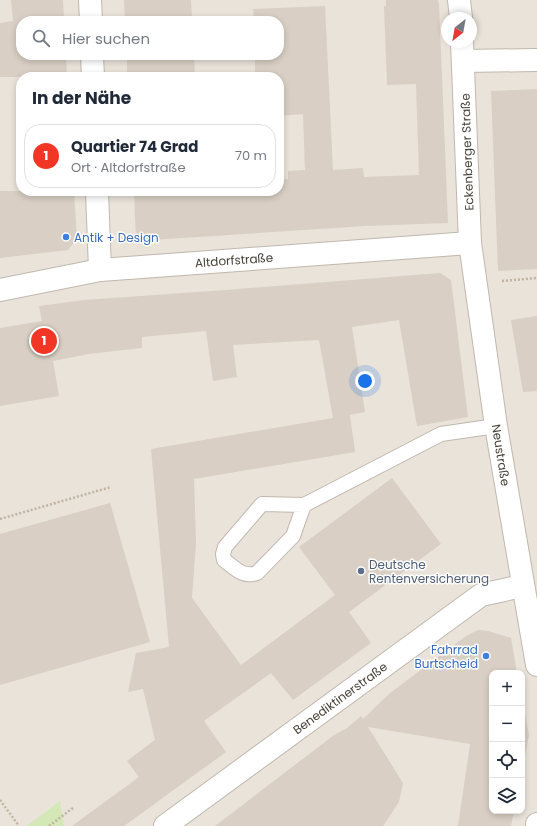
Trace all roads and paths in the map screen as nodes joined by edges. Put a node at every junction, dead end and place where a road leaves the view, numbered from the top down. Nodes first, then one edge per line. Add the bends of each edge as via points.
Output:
1 (90, 0) edge
2 (459, 0) edge
3 (460, 12) edge
4 (91, 16) edge
5 (463, 52) edge
6 (92, 60) edge
7 (537, 60) edge
8 (93, 72) edge
9 (97, 196) edge
10 (470, 243) junction
11 (100, 270) junction
12 (537, 278) edge
13 (509, 280) dead end
14 (0, 290) edge
15 (496, 426) junction
16 (111, 487) dead end
17 (304, 505) junction
18 (0, 519) edge
19 (522, 586) junction
20 (537, 665) edge
21 (0, 800) edge
22 (73, 808) dead end
23 (19, 826) edge
24 (49, 826) edge
25 (165, 826) edge

1 - 4 street
2 - 3 street
5 - 7 street, Eckenberger Straße
5 - 10 street, Eckenberger Straße
6 - 8 street
9 - 11 street
10 - 11 street, Altdorfstraße
10 - 15 street, Neustraße
11 - 14 street, Altdorfstraße
12 - 13 path
15 - 17 lane via 441,434
15 - 19 street, Neustraße
16 - 18 path
17 - 17 lane via 293,536 256,573 249,576 241,573 224,560 225,547 262,504
19 - 20 street, Neustraße
19 - 25 street, Benediktinerstraße via 481,595
21 - 23 path
22 - 24 path

